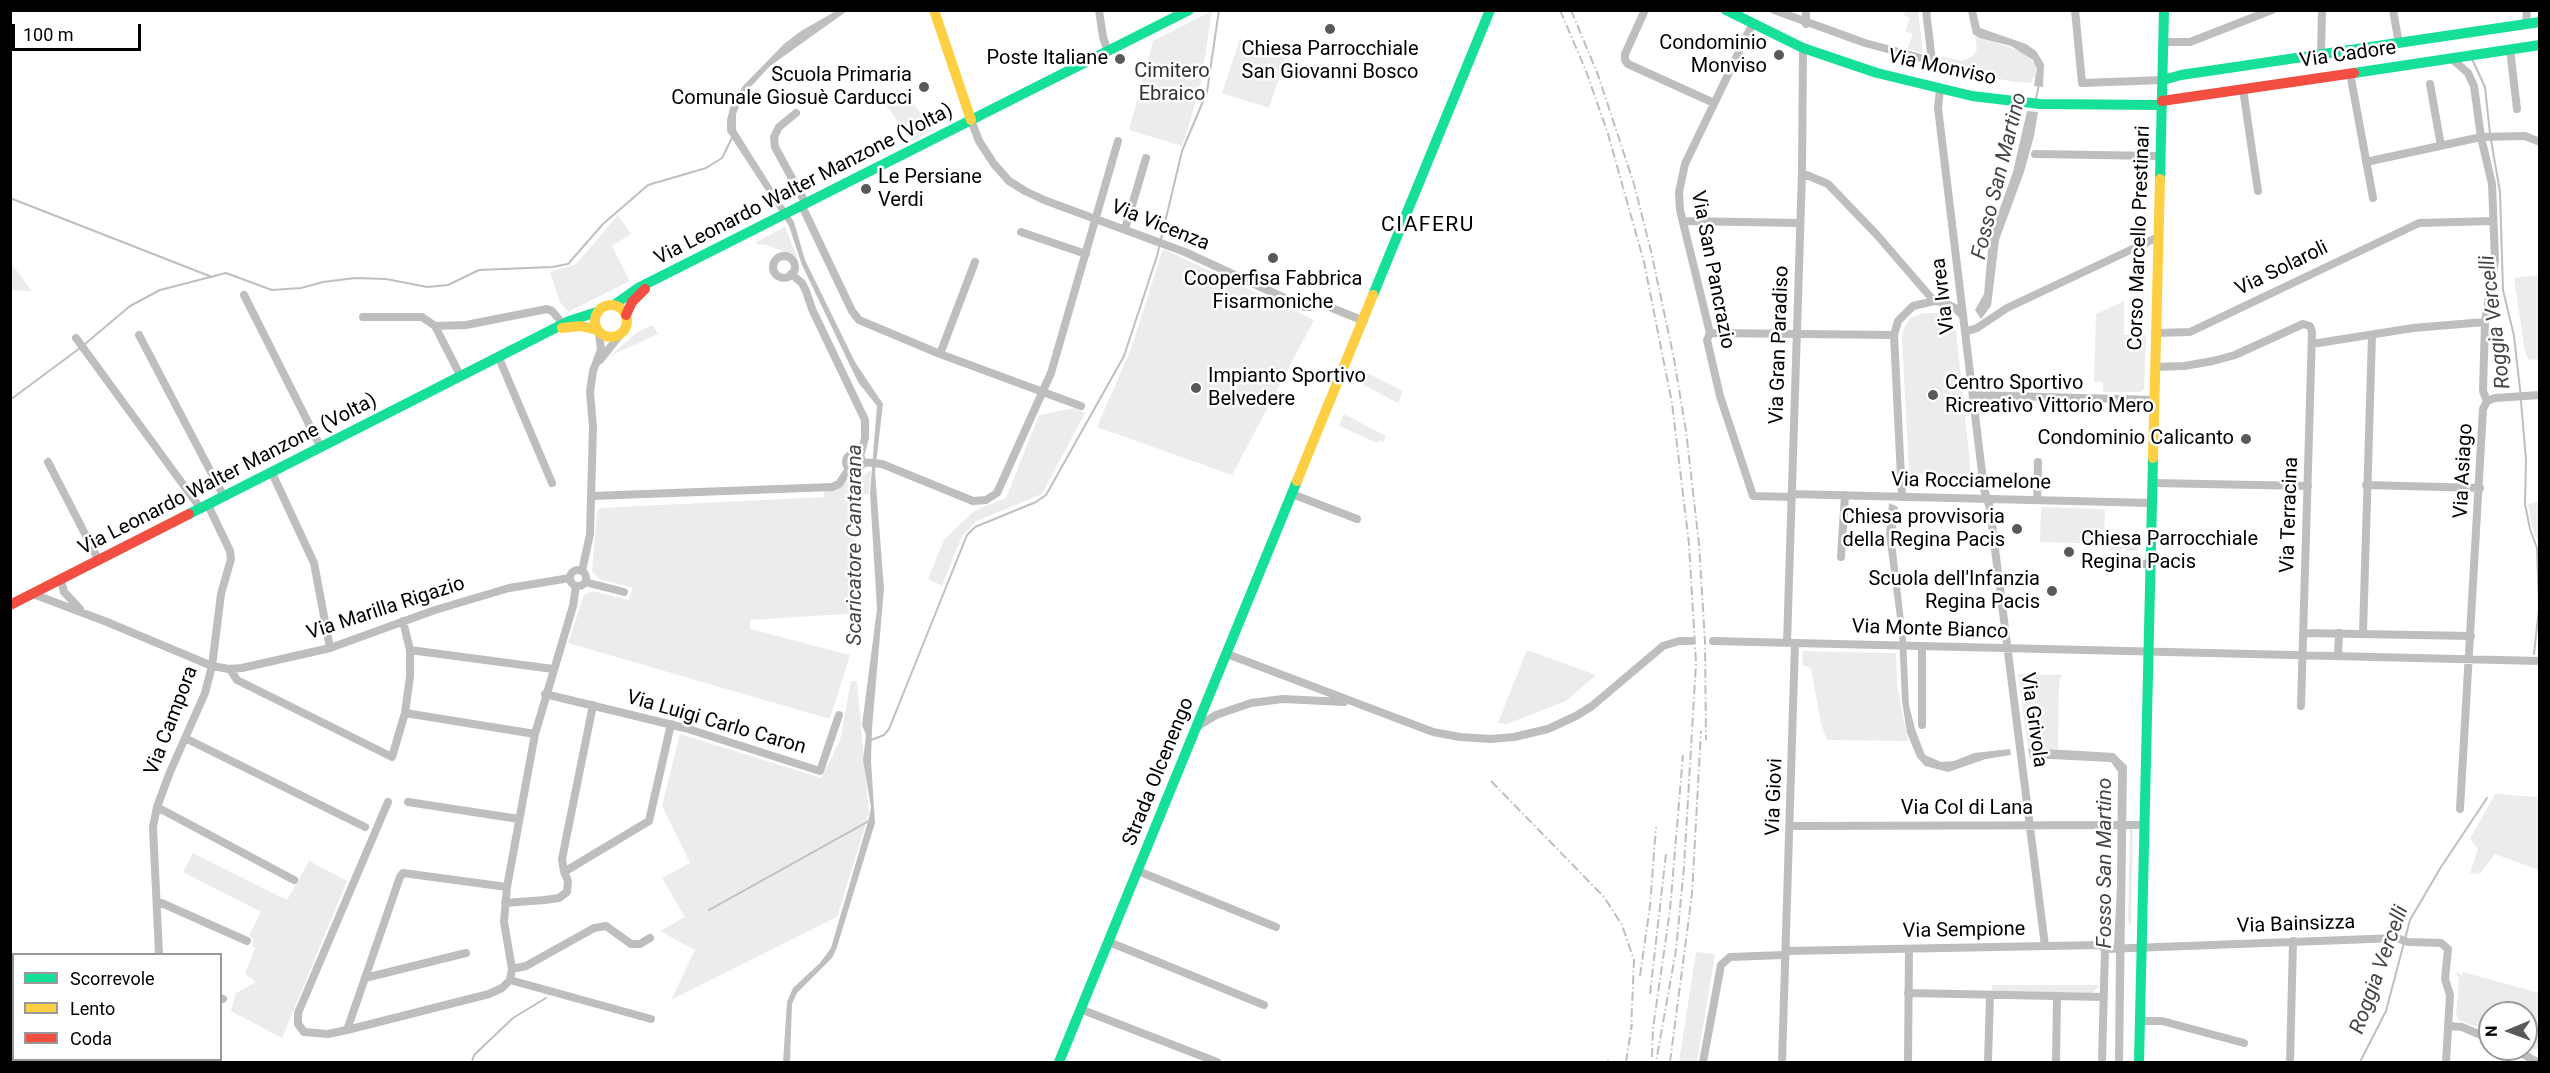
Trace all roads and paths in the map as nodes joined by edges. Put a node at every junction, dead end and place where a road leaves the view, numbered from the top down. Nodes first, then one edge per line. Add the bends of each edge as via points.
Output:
1 (934, 10) edge
2 (1099, 10) edge
3 (1189, 10) edge
4 (1490, 10) edge
5 (1645, 10) edge
6 (1726, 10) edge
7 (1774, 10) edge
8 (1806, 10) edge
9 (1926, 10) edge
10 (2075, 10) edge
11 (2164, 10) edge
12 (2272, 10) edge
13 (2322, 10) edge
14 (2393, 10) edge
15 (2527, 10) edge
16 (2540, 22) edge
17 (1806, 24) junction
18 (2526, 24) junction
19 (1752, 25) junction
20 (2163, 42) junction
21 (2399, 44) junction
22 (2540, 45) edge
23 (1803, 48) junction
24 (2510, 49) junction
25 (1108, 52) junction
26 (2321, 56) junction
27 (2451, 58) junction
28 (2350, 73) junction
29 (2163, 80) junction
30 (2430, 84) dead end
31 (1940, 89) junction
32 (2243, 89) junction
33 (1714, 103) junction
34 (2162, 103) junction
35 (2517, 109) dead end
36 (796, 113) dead end
37 (971, 120) junction
38 (2488, 137) junction
39 (1118, 141) dead end
40 (2540, 142) edge
41 (2441, 146) junction
42 (2035, 154) dead end
43 (2160, 156) junction
44 (1146, 158) dead end
45 (2366, 162) junction
46 (1802, 173) junction
47 (2258, 191) dead end
48 (2373, 198) dead end
49 (804, 205) junction
50 (1095, 218) junction
51 (1683, 221) junction
52 (2493, 221) junction
53 (1800, 223) junction
54 (1125, 229) junction
55 (1021, 232) dead end
56 (2158, 237) junction
57 (1086, 254) junction
58 (975, 262) dead end
59 (791, 274) dead end
60 (653, 282) junction
61 (244, 295) dead end
62 (1934, 301) junction
63 (614, 305) junction
64 (597, 312) junction
65 (626, 315) junction
66 (1964, 316) junction
67 (363, 317) dead end
68 (1364, 321) junction
69 (2485, 322) junction
70 (435, 326) junction
71 (562, 327) junction
72 (598, 332) junction
73 (1797, 332) junction
74 (1965, 332) junction
75 (1710, 333) junction
76 (2156, 333) junction
77 (139, 335) dead end
78 (620, 335) junction
79 (1894, 335) junction
80 (2372, 335) junction
81 (78, 340) dead end
82 (2312, 344) junction
83 (940, 354) junction
84 (499, 358) junction
85 (597, 364) junction
86 (2155, 367) junction
87 (461, 377) junction
88 (1041, 392) junction
89 (1973, 395) junction
90 (2540, 395) edge
91 (2154, 400) junction
92 (2487, 401) junction
93 (1081, 406) dead end
94 (321, 448) junction
95 (861, 459) junction
96 (48, 462) dead end
97 (2038, 462) dead end
98 (849, 468) junction
99 (272, 473) junction
100 (552, 483) dead end
101 (2152, 483) junction
102 (2308, 486) junction
103 (2366, 486) junction
104 (2480, 488) junction
105 (1292, 494) junction
106 (1791, 495) junction
107 (1845, 495) junction
108 (592, 496) junction
109 (1753, 496) joint
110 (224, 497) junction
111 (1902, 497) junction
112 (1987, 500) junction
113 (2037, 500) junction
114 (2151, 503) junction
115 (204, 507) junction
116 (1357, 519) dead end
117 (1841, 557) dead end
118 (99, 561) junction
119 (2088, 563) dead end
120 (2150, 564) junction
121 (582, 571) junction
122 (570, 578) junction
123 (61, 580) junction
124 (585, 582) junction
125 (576, 586) junction
126 (624, 592) dead end
127 (33, 594) junction
128 (10, 605) edge
129 (86, 613) junction
130 (403, 621) junction
131 (2303, 633) junction
132 (2339, 633) junction
133 (2363, 633) junction
134 (2471, 636) junction
135 (1691, 641) dead end
136 (1713, 641) dead end
137 (1791, 643) junction
138 (1922, 647) junction
139 (330, 648) junction
140 (2006, 649) junction
141 (410, 650) junction
142 (2147, 651) junction
143 (1227, 654) junction
144 (2302, 656) junction
145 (2338, 656) junction
146 (2468, 659) junction
147 (2535, 661) edge
148 (212, 666) junction
149 (230, 669) junction
150 (553, 669) junction
151 (545, 694) junction
152 (1359, 704) junction
153 (593, 705) junction
154 (2301, 706) dead end
155 (405, 712) junction
156 (839, 715) dead end
157 (671, 724) junction
158 (1922, 725) dead end
159 (1198, 726) junction
160 (535, 734) junction
161 (185, 738) junction
162 (388, 802) dead end
163 (408, 802) dead end
164 (157, 807) junction
165 (2460, 809) dead end
166 (519, 819) junction
167 (2030, 825) junction
168 (2144, 825) junction
169 (1790, 826) junction
170 (365, 827) dead end
171 (1138, 871) junction
172 (564, 872) junction
173 (294, 880) dead end
174 (507, 887) junction
175 (157, 901) junction
176 (505, 903) junction
177 (1276, 927) dead end
178 (650, 938) dead end
179 (247, 941) dead end
180 (2293, 941) junction
181 (1109, 942) junction
182 (2045, 946) junction
183 (2142, 946) junction
184 (2109, 948) junction
185 (1909, 949) junction
186 (159, 953) edge
187 (466, 953) dead end
188 (1785, 953) junction
189 (512, 969) junction
190 (365, 978) junction
191 (510, 980) junction
192 (1908, 993) junction
193 (1990, 996) junction
194 (2057, 997) junction
195 (2104, 997) junction
196 (1264, 1005) dead end
197 (1080, 1009) junction
198 (651, 1019) dead end
199 (2140, 1021) junction
200 (2449, 1026) junction
201 (347, 1030) junction
202 (2478, 1034) edge
203 (2244, 1043) dead end
204 (1059, 1062) edge
205 (1217, 1062) edge
206 (1703, 1062) edge
207 (1782, 1062) edge
208 (1908, 1062) edge
209 (1988, 1062) edge
210 (2056, 1062) edge
211 (2102, 1062) edge
212 (2139, 1062) edge
213 (2290, 1062) edge
214 (2446, 1062) edge

1 - 37 main road
2 - 25 street
3 - 25 main road, Via Leonardo Walter Manzone (Volta)
4 - 68 main road, Strada Olcenengo
5 - 33 street via 1625,60
6 - 19 main road, Via Monviso
7 - 17 street
8 - 17 street
9 - 17 street via 1932,61
10 - 29 street via 2082,83
11 - 20 main road, Corso Marcello Prestinari
12 - 20 street via 2190,42
13 - 26 street
14 - 21 street
15 - 18 street
16 - 18 main road
18 - 21 main road
19 - 23 main road, Via Monviso
19 - 33 street, Via San Pancrazio
20 - 29 main road, Corso Marcello Prestinari
21 - 26 main road
22 - 24 main road, Via Cadore
23 - 31 main road, Via Monviso
23 - 46 street, Via Gran Paradiso
24 - 27 main road, Via Cadore
24 - 35 street
25 - 37 main road, Via Leonardo Walter Manzone (Volta)
26 - 29 main road
27 - 28 main road, Via Cadore
27 - 38 street, Via Asiago via 2468,73
28 - 32 main road, Via Cadore
28 - 45 street
29 - 34 main road, Corso Marcello Prestinari
30 - 41 street
31 - 34 main road, Via Monviso via 2035,104
31 - 66 street, Via Ivrea via 1938,108
32 - 34 main road, Via Cadore
32 - 47 street
33 - 51 street, Via San Pancrazio via 1681,175
34 - 43 main road, Corso Marcello Prestinari
36 - 49 street via 779,127 774,138
37 - 49 main road, Via Leonardo Walter Manzone (Volta)
37 - 50 street, Via Vicenza via 979,141 1009,181 1044,200
38 - 40 street via 2525,136
38 - 41 street
38 - 52 street, Via Asiago
39 - 50 street
41 - 45 street
42 - 43 street
43 - 56 main road, Corso Marcello Prestinari
44 - 54 street
45 - 48 street
46 - 53 street, Via Gran Paradiso
46 - 62 street via 1828,184
49 - 60 main road, Via Leonardo Walter Manzone (Volta)
49 - 83 street via 859,320
50 - 54 street, Via Vicenza
50 - 57 street
51 - 53 street
51 - 75 street, Via San Pancrazio
52 - 69 street, Via Asiago via 2495,260
52 - 76 street, Via Solaroli via 2419,223 2190,332
53 - 73 street, Via Gran Paradiso
54 - 68 street, Via Vicenza via 1304,307 1317,302
55 - 57 street
56 - 74 street
56 - 76 main road, Corso Marcello Prestinari
57 - 88 street via 1051,373
58 - 83 street
59 - 95 street via 802,283 865,420
60 - 63 main road, Via Leonardo Walter Manzone (Volta)
60 - 65 main road, Via Leonardo Walter Manzone (Volta) via 635,298
61 - 94 street
62 - 66 street via 1955,308
62 - 79 street via 1905,312
63 - 64 main road
63 - 65 main road
64 - 71 main road, Via Leonardo Walter Manzone (Volta)
64 - 72 main road via 594,322
65 - 78 main road via 627,326
66 - 74 street, Via Ivrea
67 - 70 street via 422,317
68 - 105 main road, Strada Olcenengo
69 - 80 street
69 - 92 street, Via Asiago via 2483,391
70 - 71 street via 477,323 547,309
70 - 87 street
71 - 72 main road via 581,326
71 - 84 main road, Via Leonardo Walter Manzone (Volta)
72 - 78 main road via 610,338
72 - 85 street via 601,350
73 - 75 street
73 - 79 street
73 - 106 street, Via Gran Paradiso
74 - 89 street, Via Ivrea
75 - 109 street, Via San Pancrazio via 1707,340 1720,396
76 - 86 main road, Corso Marcello Prestinari
77 - 110 street
78 - 85 street
79 - 111 street
80 - 82 street
80 - 103 street
81 - 115 street, Via Campora
82 - 86 street, Via Terracina via 2310,326 2303,324 2235,355 2184,366
82 - 102 street, Via Terracina
83 - 88 street
84 - 87 main road, Via Leonardo Walter Manzone (Volta)
84 - 100 street
85 - 108 street via 590,392
86 - 91 main road, Corso Marcello Prestinari
87 - 94 main road, Via Leonardo Walter Manzone (Volta)
88 - 93 street
88 - 95 street via 1000,488 991,498 967,499
89 - 91 street
89 - 112 street, Via Ivrea
90 - 92 street
91 - 101 main road, Corso Marcello Prestinari
92 - 104 street, Via Asiago via 2483,409
94 - 99 main road, Via Leonardo Walter Manzone (Volta)
95 - 98 street via 856,470
95 - 98 street via 854,454 848,456
96 - 118 street
97 - 113 street
98 - 108 street via 832,487
99 - 110 main road, Via Leonardo Walter Manzone (Volta)
99 - 139 street via 314,563
101 - 102 street
101 - 114 main road, Corso Marcello Prestinari
102 - 131 street, Via Terracina
103 - 104 street
103 - 133 street
104 - 134 street, Via Asiago
105 - 116 street
105 - 143 main road, Strada Olcenengo
106 - 107 street, Via Rocciamelone
106 - 109 street, Via Rocciamelone
106 - 137 street, Via Gran Paradiso
107 - 111 street, Via Rocciamelone
107 - 117 street
108 - 121 street via 590,534
110 - 115 main road, Via Leonardo Walter Manzone (Volta)
111 - 112 street, Via Rocciamelone
112 - 113 street, Via Rocciamelone
112 - 140 street, Via Grivola
113 - 114 street, Via Rocciamelone
114 - 120 main road, Corso Marcello Prestinari
115 - 118 main road, Via Leonardo Walter Manzone (Volta)
115 - 148 street, Via Campora via 231,559 221,594
118 - 123 main road, Via Leonardo Walter Manzone (Volta)
119 - 120 street
120 - 142 main road, Corso Marcello Prestinari
121 - 122 street via 574,571
121 - 124 street
122 - 125 street
122 - 130 street, Via Marilla Rigazio via 509,588
123 - 127 main road, Via Leonardo Walter Manzone (Volta)
123 - 129 street via 70,600
124 - 125 street
124 - 126 street
125 - 150 street
127 - 128 main road, Via Leonardo Walter Manzone (Volta)
127 - 129 street, Via Marilla Rigazio
129 - 148 street, Via Marilla Rigazio
130 - 139 street, Via Marilla Rigazio
130 - 141 street
131 - 132 street
131 - 144 street, Via Terracina
132 - 133 street
132 - 145 street
133 - 134 street
134 - 146 street, Via Asiago
135 - 152 street via 1663,646 1592,706 1548,729 1514,737 1472,738 1433,732
136 - 137 street, Via Monte Bianco
137 - 138 street, Via Monte Bianco
137 - 169 street, Via Giovi
138 - 140 street, Via Monte Bianco
138 - 158 street
139 - 149 street, Via Marilla Rigazio
140 - 142 street, Via Monte Bianco
140 - 167 street, Via Grivola
141 - 150 street
141 - 155 street
142 - 144 street, Via Monte Bianco
142 - 168 main road, Corso Marcello Prestinari
143 - 152 street
143 - 159 main road, Strada Olcenengo
144 - 145 street, Via Monte Bianco
144 - 154 street, Via Terracina
145 - 146 street, Via Monte Bianco
146 - 147 street, Via Monte Bianco
146 - 165 street, Via Asiago
148 - 149 street, Via Marilla Rigazio
148 - 161 street, Via Campora
149 - 155 street via 237,680 392,757
150 - 151 street
151 - 153 street, Via Luigi Carlo Caron
151 - 160 street
152 - 159 street via 1283,699 1251,703
153 - 157 street, Via Luigi Carlo Caron
153 - 172 street via 562,859
155 - 160 street
156 - 157 street, Via Luigi Carlo Caron via 820,771
157 - 172 street via 649,821
159 - 171 main road, Strada Olcenengo
160 - 166 street
161 - 164 street, Via Campora
161 - 170 street
162 - 201 street via 298,1013 298,1024 304,1032 328,1034
163 - 166 street
164 - 173 street
164 - 175 street, Via Campora via 153,827
166 - 174 street
167 - 168 street, Via Col di Lana
167 - 169 street, Via Col di Lana
167 - 182 street, Via Grivola
168 - 183 main road, Corso Marcello Prestinari
169 - 188 street, Via Giovi
171 - 177 street
171 - 181 main road, Strada Olcenengo
172 - 176 street via 567,892 559,898
174 - 176 street
174 - 190 street via 403,873
175 - 179 street
175 - 186 street, Via Campora
176 - 189 street via 505,935
178 - 189 street via 631,944 606,926 594,928 526,966
180 - 183 street, Via Bainsizza
180 - 200 street, Via Bainsizza via 2397,938 2440,943 2448,949 2445,979 2450,995
180 - 213 street
181 - 196 street
181 - 197 main road, Strada Olcenengo
182 - 184 street, Via Sempione
182 - 185 street, Via Sempione
183 - 184 street, Via Sempione
183 - 199 main road, Corso Marcello Prestinari
184 - 195 street
185 - 188 street, Via Sempione
185 - 192 street
187 - 190 street
188 - 206 street, Via Sempione via 1730,957 1721,965
188 - 207 street, Via Giovi
189 - 191 street
190 - 201 street
191 - 198 street
191 - 201 street via 489,994
192 - 193 street
192 - 208 street
193 - 194 street
193 - 209 street
194 - 195 street
194 - 210 street
195 - 211 street
197 - 204 main road, Strada Olcenengo
197 - 205 street
199 - 203 street via 2162,1021
199 - 212 main road, Corso Marcello Prestinari
200 - 202 street
200 - 214 street

